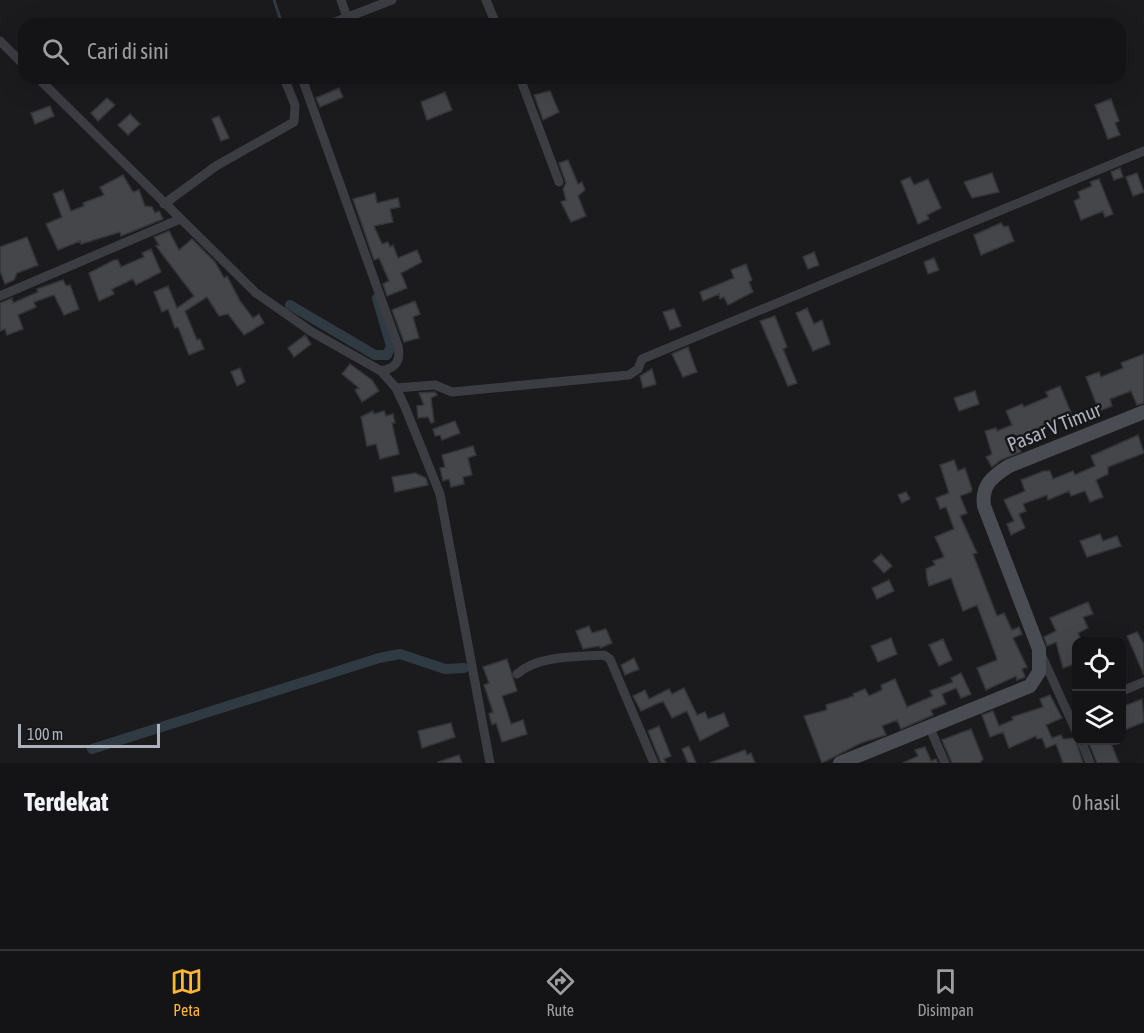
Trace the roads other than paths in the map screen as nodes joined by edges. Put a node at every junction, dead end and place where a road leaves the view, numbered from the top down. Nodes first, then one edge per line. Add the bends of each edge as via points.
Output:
1 (340, 0) edge
2 (392, 0) edge
3 (486, 0) edge
4 (347, 17) joint
5 (494, 18) edge
6 (0, 41) edge
7 (18, 58) edge
8 (44, 84) edge
9 (286, 84) edge
10 (305, 84) edge
11 (522, 84) edge
12 (1144, 151) edge
13 (559, 182) dead end
14 (164, 204) junction
15 (180, 219) junction
16 (0, 297) edge
17 (381, 371) junction
18 (396, 388) junction
19 (1144, 412) edge
20 (1039, 649) junction
21 (517, 674) dead end
22 (1144, 682) edge
23 (1126, 689) edge
24 (1072, 709) edge
25 (929, 726) junction
26 (1083, 745) edge
27 (490, 763) edge
28 (654, 763) edge
29 (840, 763) edge
30 (945, 763) edge
31 (1090, 763) edge

1 - 4 street
2 - 4 street
3 - 5 street
6 - 7 street
8 - 14 street
9 - 14 street via 294,105 294,122 216,166
10 - 17 street via 398,346 398,363
11 - 13 street
12 - 18 street via 642,359 638,369 629,375 452,392 435,385
14 - 15 street
15 - 16 street
15 - 17 street via 256,293 312,332
17 - 18 street
18 - 27 street via 440,494
19 - 20 street, Pasar V Timur via 1010,466 985,487 984,506
20 - 24 street
20 - 25 street via 1039,672 1030,686
21 - 28 street via 543,662 604,655 610,659
22 - 23 street
25 - 29 street
25 - 30 street
26 - 31 street

